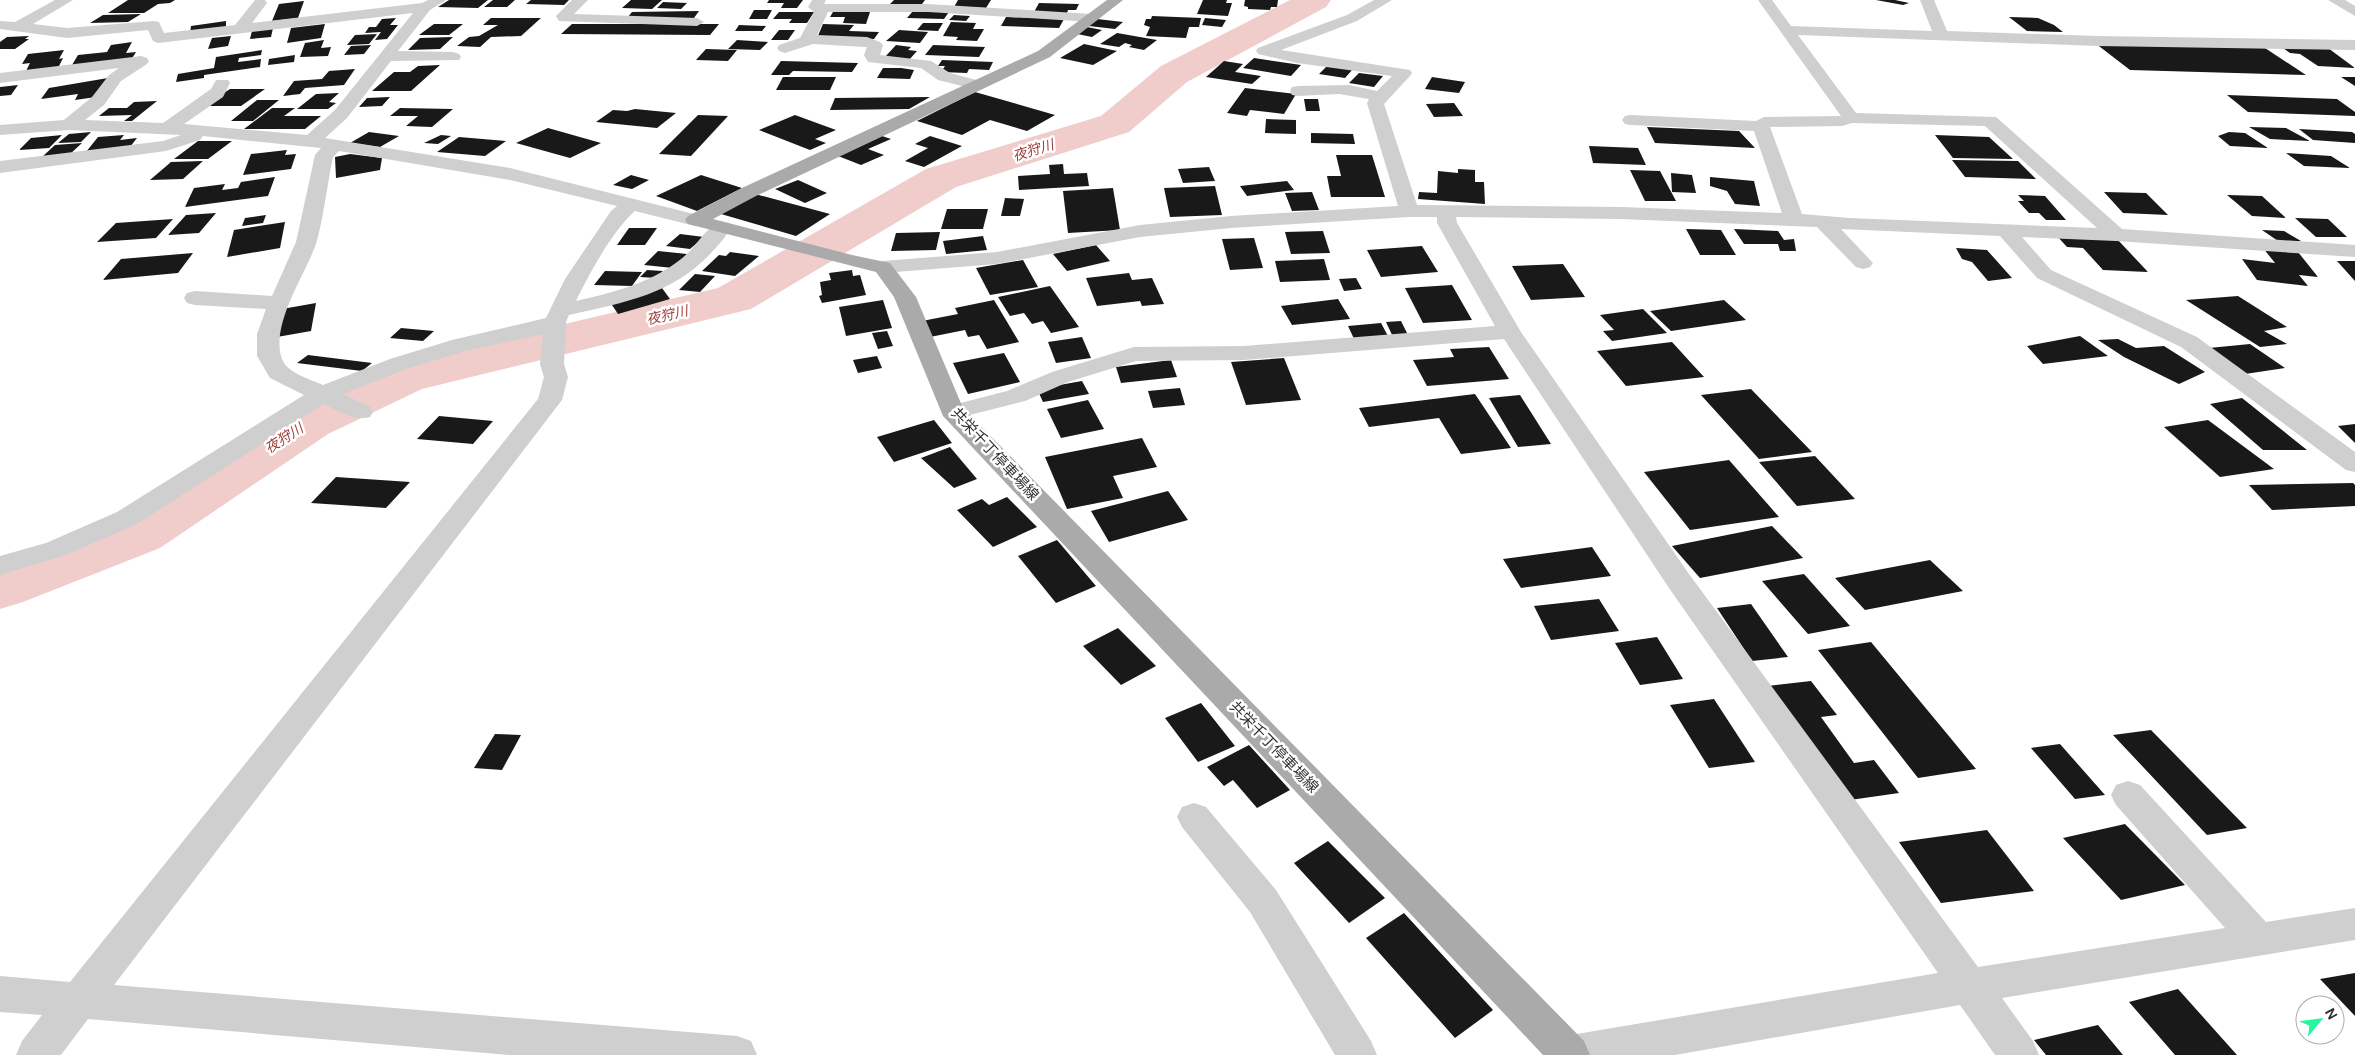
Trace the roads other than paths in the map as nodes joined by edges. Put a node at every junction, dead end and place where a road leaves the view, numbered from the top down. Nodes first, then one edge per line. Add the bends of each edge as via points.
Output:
1 (66, 0) edge
2 (581, 0) edge
3 (1116, 0) edge
4 (1385, 0) edge
5 (1764, 0) edge
6 (1927, 0) edge
7 (2335, 0) edge
8 (260, 3) dead end
9 (432, 4) edge
10 (819, 4) edge
11 (2355, 12) edge
12 (1092, 18) junction
13 (697, 22) dead end
14 (0, 25) edge
15 (17, 27) junction
16 (239, 29) junction
17 (1786, 30) junction
18 (1941, 35) junction
19 (158, 38) junction
20 (809, 40) junction
21 (2355, 45) edge
22 (785, 48) dead end
23 (387, 56) junction
24 (453, 57) dead end
25 (141, 61) junction
26 (0, 78) edge
27 (222, 83) dead end
28 (978, 85) junction
29 (1298, 91) dead end
30 (1379, 97) junction
31 (1851, 118) junction
32 (1631, 120) dead end
33 (69, 125) junction
34 (1761, 126) junction
35 (167, 128) junction
36 (0, 130) edge
37 (202, 132) junction
38 (311, 141) junction
39 (335, 145) junction
40 (0, 167) edge
41 (630, 205) junction
42 (1409, 211) junction
43 (1446, 212) junction
44 (1794, 219) junction
45 (695, 220) junction
46 (1825, 222) junction
47 (722, 227) junction
48 (2006, 231) junction
49 (2116, 235) junction
50 (2355, 251) edge
51 (1864, 263) dead end
52 (884, 267) junction
53 (195, 298) dead end
54 (279, 303) junction
55 (557, 320) junction
56 (1510, 332) junction
57 (324, 396) junction
58 (357, 411) dead end
59 (954, 412) junction
60 (2355, 464) edge
61 (0, 566) edge
62 (2128, 795) dead end
63 (1194, 817) dead end
64 (2355, 924) edge
65 (2260, 940) junction
66 (1969, 986) junction
67 (0, 994) edge
68 (78, 1002) junction
69 (36, 1055) edge
70 (737, 1055) edge
71 (1358, 1055) edge
72 (1568, 1055) edge
73 (2019, 1055) edge

1 - 15 street
2 - 13 street via 562,16
3 - 12 main road
4 - 30 street via 1352,18 1264,51 1404,73
5 - 17 street
6 - 18 street
7 - 11 street
8 - 16 street
9 - 16 street
9 - 23 street
10 - 12 street
10 - 20 street via 822,10 806,39
12 - 28 main road via 1044,54
14 - 15 street
15 - 19 street via 67,33 154,25
16 - 19 street
17 - 18 street
17 - 31 street
18 - 21 street
19 - 25 street
20 - 22 street
20 - 28 street via 867,42 875,45 874,59 925,64 944,77
23 - 24 street
23 - 38 street via 341,114
25 - 26 street
25 - 33 street via 115,78 98,101
27 - 35 street via 217,93
28 - 45 main road
29 - 30 street via 1351,89
30 - 42 street via 1375,103
31 - 34 street via 1842,121 1764,122
31 - 49 street via 1990,120
32 - 34 street
33 - 35 street
33 - 36 street
34 - 44 street
35 - 37 street
37 - 38 street
37 - 40 street via 166,146
38 - 39 street
39 - 41 street via 510,174
39 - 54 street via 324,155 306,242
41 - 45 street
41 - 55 street via 618,215 576,279
42 - 43 street
42 - 52 street via 1149,230 997,258
43 - 44 street via 1621,213
43 - 56 street via 1447,223
44 - 46 street
45 - 47 main road
46 - 48 street
46 - 51 street
47 - 52 main road
47 - 55 street via 694,260 667,279
48 - 49 street
48 - 60 street via 2044,274 2189,342
49 - 50 street
52 - 59 main road, 共栄千丁停車場線 via 905,297
53 - 54 street
54 - 57 street via 268,334 269,356 278,373
55 - 57 street via 538,328 460,345 398,364
55 - 68 street via 552,360 556,377 550,400
56 - 59 street via 1244,353 1134,354 1060,377 1016,396
56 - 66 street via 1679,581
57 - 58 street
57 - 61 street via 127,518 56,549
59 - 72 main road, 共栄千丁停車場線
62 - 65 street
63 - 71 street via 1263,901
64 - 65 street
65 - 66 street
66 - 72 street
66 - 73 street
67 - 68 street
68 - 69 street
68 - 70 street

